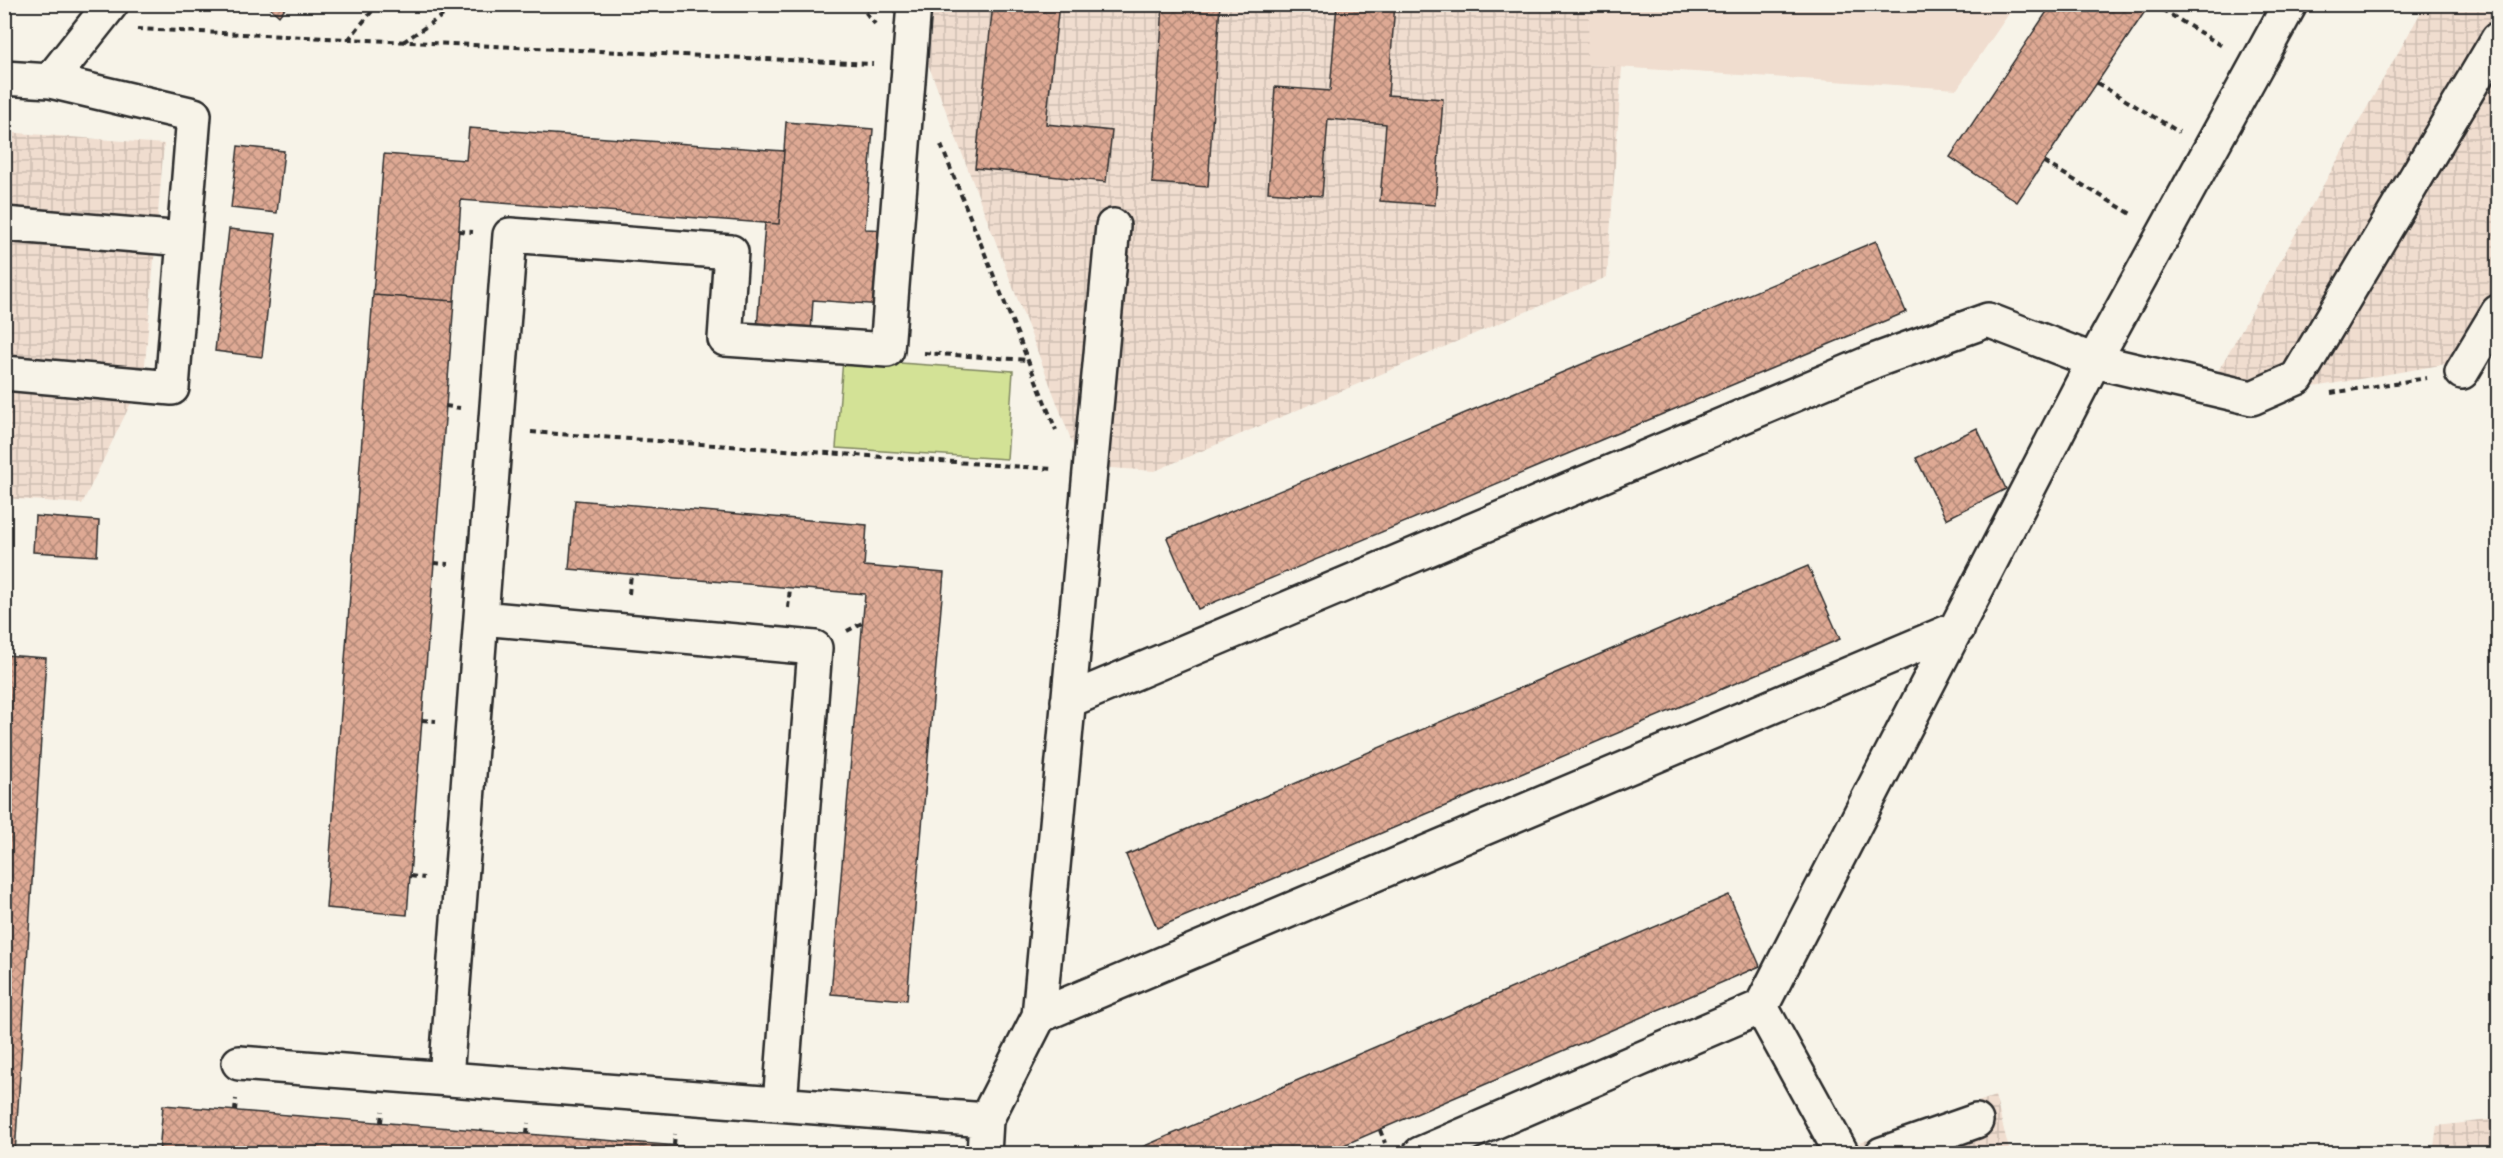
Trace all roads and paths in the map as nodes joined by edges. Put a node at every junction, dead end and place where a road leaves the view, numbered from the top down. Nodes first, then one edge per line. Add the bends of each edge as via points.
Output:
1 (378, 4) edge
2 (460, 4) edge
3 (914, 4) edge
4 (2153, 4) edge
5 (2290, 4) edge
6 (103, 16) edge
7 (2499, 39) edge
8 (348, 40) junction
9 (404, 42) junction
10 (909, 66) junction
11 (2256, 66) junction
12 (4, 78) edge
13 (50, 81) junction
14 (2097, 83) dead end
15 (940, 142) dead end
16 (2210, 150) junction
17 (2044, 162) dead end
18 (4, 224) edge
19 (1113, 226) dead end
20 (2164, 234) junction
21 (184, 239) junction
22 (2499, 312) edge
23 (887, 350) junction
24 (1028, 360) junction
25 (2094, 361) junction
26 (2462, 372) joint
27 (4, 374) edge
28 (2320, 394) dead end
29 (495, 430) junction
30 (1059, 437) dead end
31 (1086, 506) junction
32 (481, 618) junction
33 (1958, 628) junction
34 (1068, 701) junction
35 (1761, 1007) junction
36 (1039, 1016) junction
37 (238, 1063) dead end
38 (446, 1078) junction
39 (780, 1104) junction
40 (986, 1120) junction
41 (1976, 1121) dead end
42 (984, 1154) edge
43 (1420, 1154) edge
44 (1842, 1154) edge
45 (1882, 1154) edge

1 - 8 path
2 - 9 path
3 - 10 street
4 - 11 path
5 - 11 street
6 - 8 path
6 - 13 street
7 - 25 street via 2296,378 2252,399
8 - 9 path
9 - 10 path
10 - 23 street
11 - 16 street
12 - 13 street
13 - 21 street via 194,115
14 - 16 path
15 - 24 path
16 - 20 street
17 - 20 path
18 - 21 street
19 - 31 street
20 - 25 street
21 - 27 street via 172,388
22 - 26 street
23 - 24 path
23 - 29 street via 725,339 731,252 510,235
24 - 30 path
25 - 33 street
25 - 34 street via 1988,320 1874,361
26 - 28 path
29 - 31 path via 1072,470
29 - 32 street
31 - 34 street
32 - 38 street
32 - 39 street via 815,648
33 - 35 street
33 - 36 street
34 - 36 street
35 - 43 street
35 - 44 street
36 - 40 street
37 - 38 street
38 - 39 street
39 - 40 street
40 - 42 street
41 - 45 street

